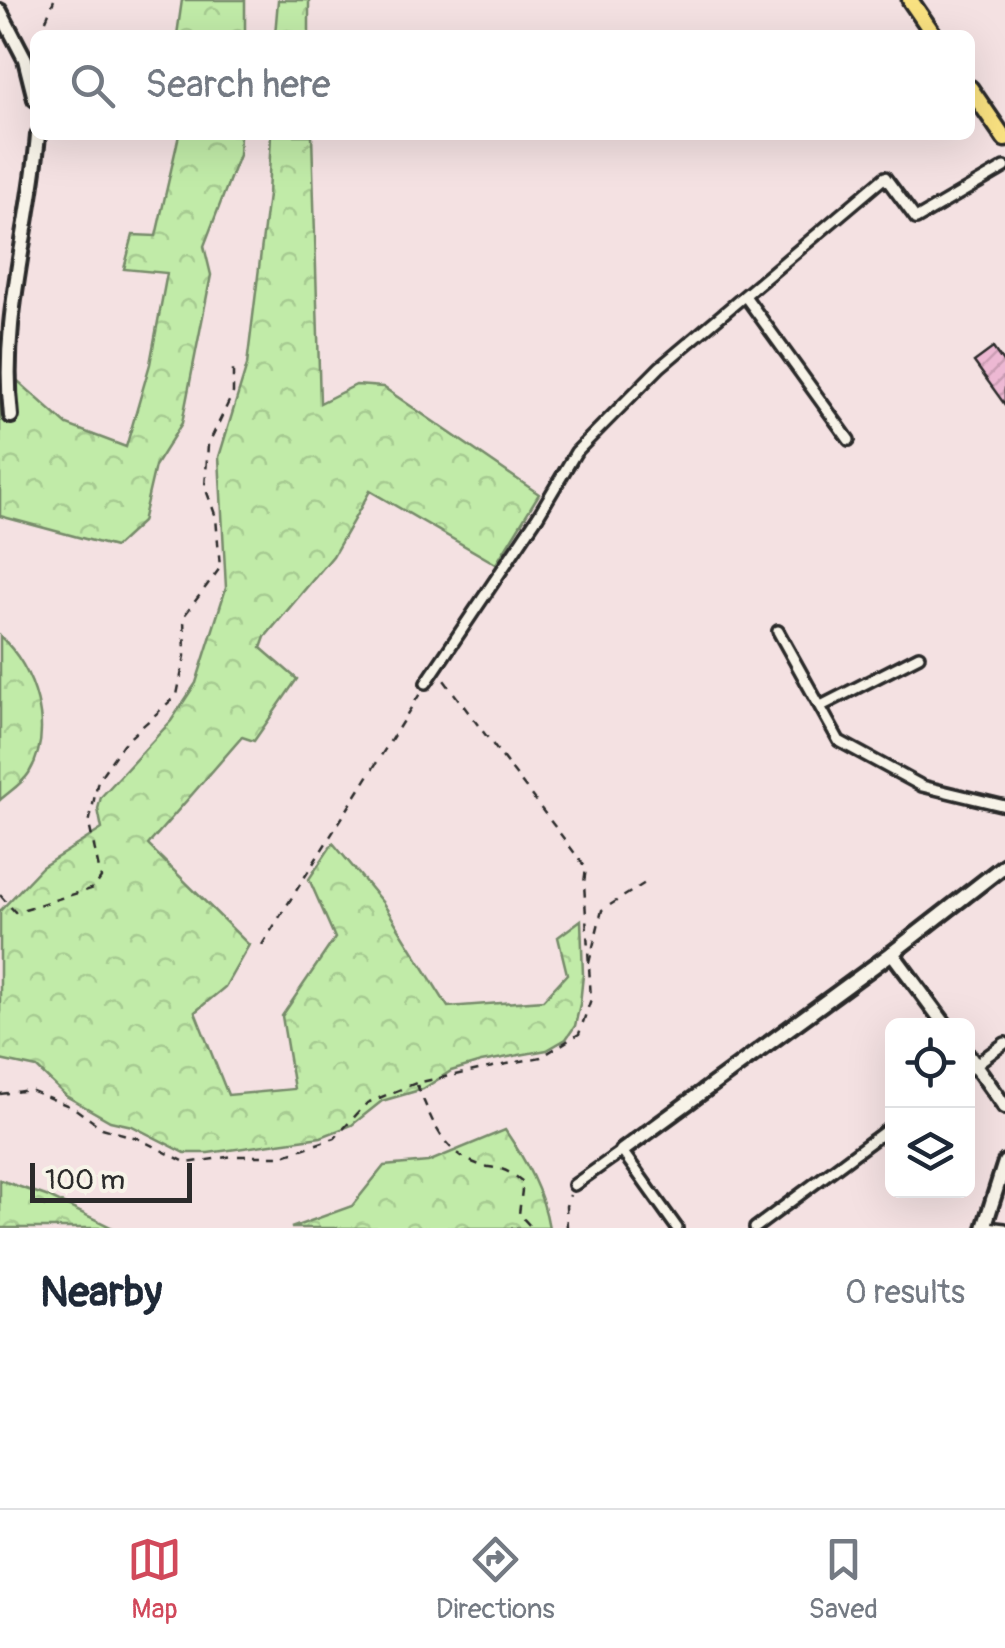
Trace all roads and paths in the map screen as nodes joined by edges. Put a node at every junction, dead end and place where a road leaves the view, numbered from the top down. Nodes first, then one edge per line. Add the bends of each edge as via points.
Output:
1 (54, 0) edge
2 (910, 0) edge
3 (0, 11) edge
4 (42, 30) edge
5 (931, 30) edge
6 (30, 56) edge
7 (975, 95) edge
8 (1005, 138) edge
9 (38, 140) edge
10 (1005, 167) edge
11 (745, 296) junction
12 (233, 362) dead end
13 (6, 417) edge
14 (849, 440) dead end
15 (778, 631) dead end
16 (919, 656) dead end
17 (436, 669) junction
18 (426, 683) joint
19 (821, 706) junction
20 (1005, 806) edge
21 (1005, 865) edge
22 (645, 883) dead end
23 (0, 895) edge
24 (262, 945) dead end
25 (892, 953) junction
26 (588, 970) junction
27 (940, 1018) edge
28 (1005, 1043) edge
29 (975, 1060) edge
30 (975, 1069) edge
31 (416, 1083) junction
32 (0, 1094) edge
33 (1005, 1106) edge
34 (885, 1131) edge
35 (622, 1151) junction
36 (1005, 1162) edge
37 (574, 1185) joint
38 (984, 1227) edge
39 (1005, 1227) edge
40 (532, 1228) edge
41 (567, 1228) edge
42 (678, 1228) edge
43 (755, 1228) edge

1 - 4 path
2 - 5 main road
3 - 6 street
7 - 8 main road
9 - 13 street via 8,334
10 - 11 street via 916,219 884,177
11 - 14 street
11 - 17 street via 660,367 576,452
12 - 23 path via 233,393 208,445 205,487 216,517 220,568 184,616 177,694 123,744 98,780 89,824 100,878 94,888 16,912
15 - 19 street
16 - 19 street
17 - 18 street
17 - 26 path via 586,868
18 - 24 path
19 - 20 street via 839,741 922,786
21 - 25 street
22 - 26 path via 602,910
25 - 27 street
25 - 35 street
26 - 31 path via 590,998 579,1034 540,1057
28 - 29 street
30 - 33 street
31 - 32 path via 367,1103 335,1138 281,1156 187,1163 30,1090
31 - 40 path via 444,1143 472,1162 506,1168 523,1182 519,1214
34 - 43 street
35 - 37 street
35 - 42 street
36 - 38 street
37 - 41 path
38 - 39 lane

